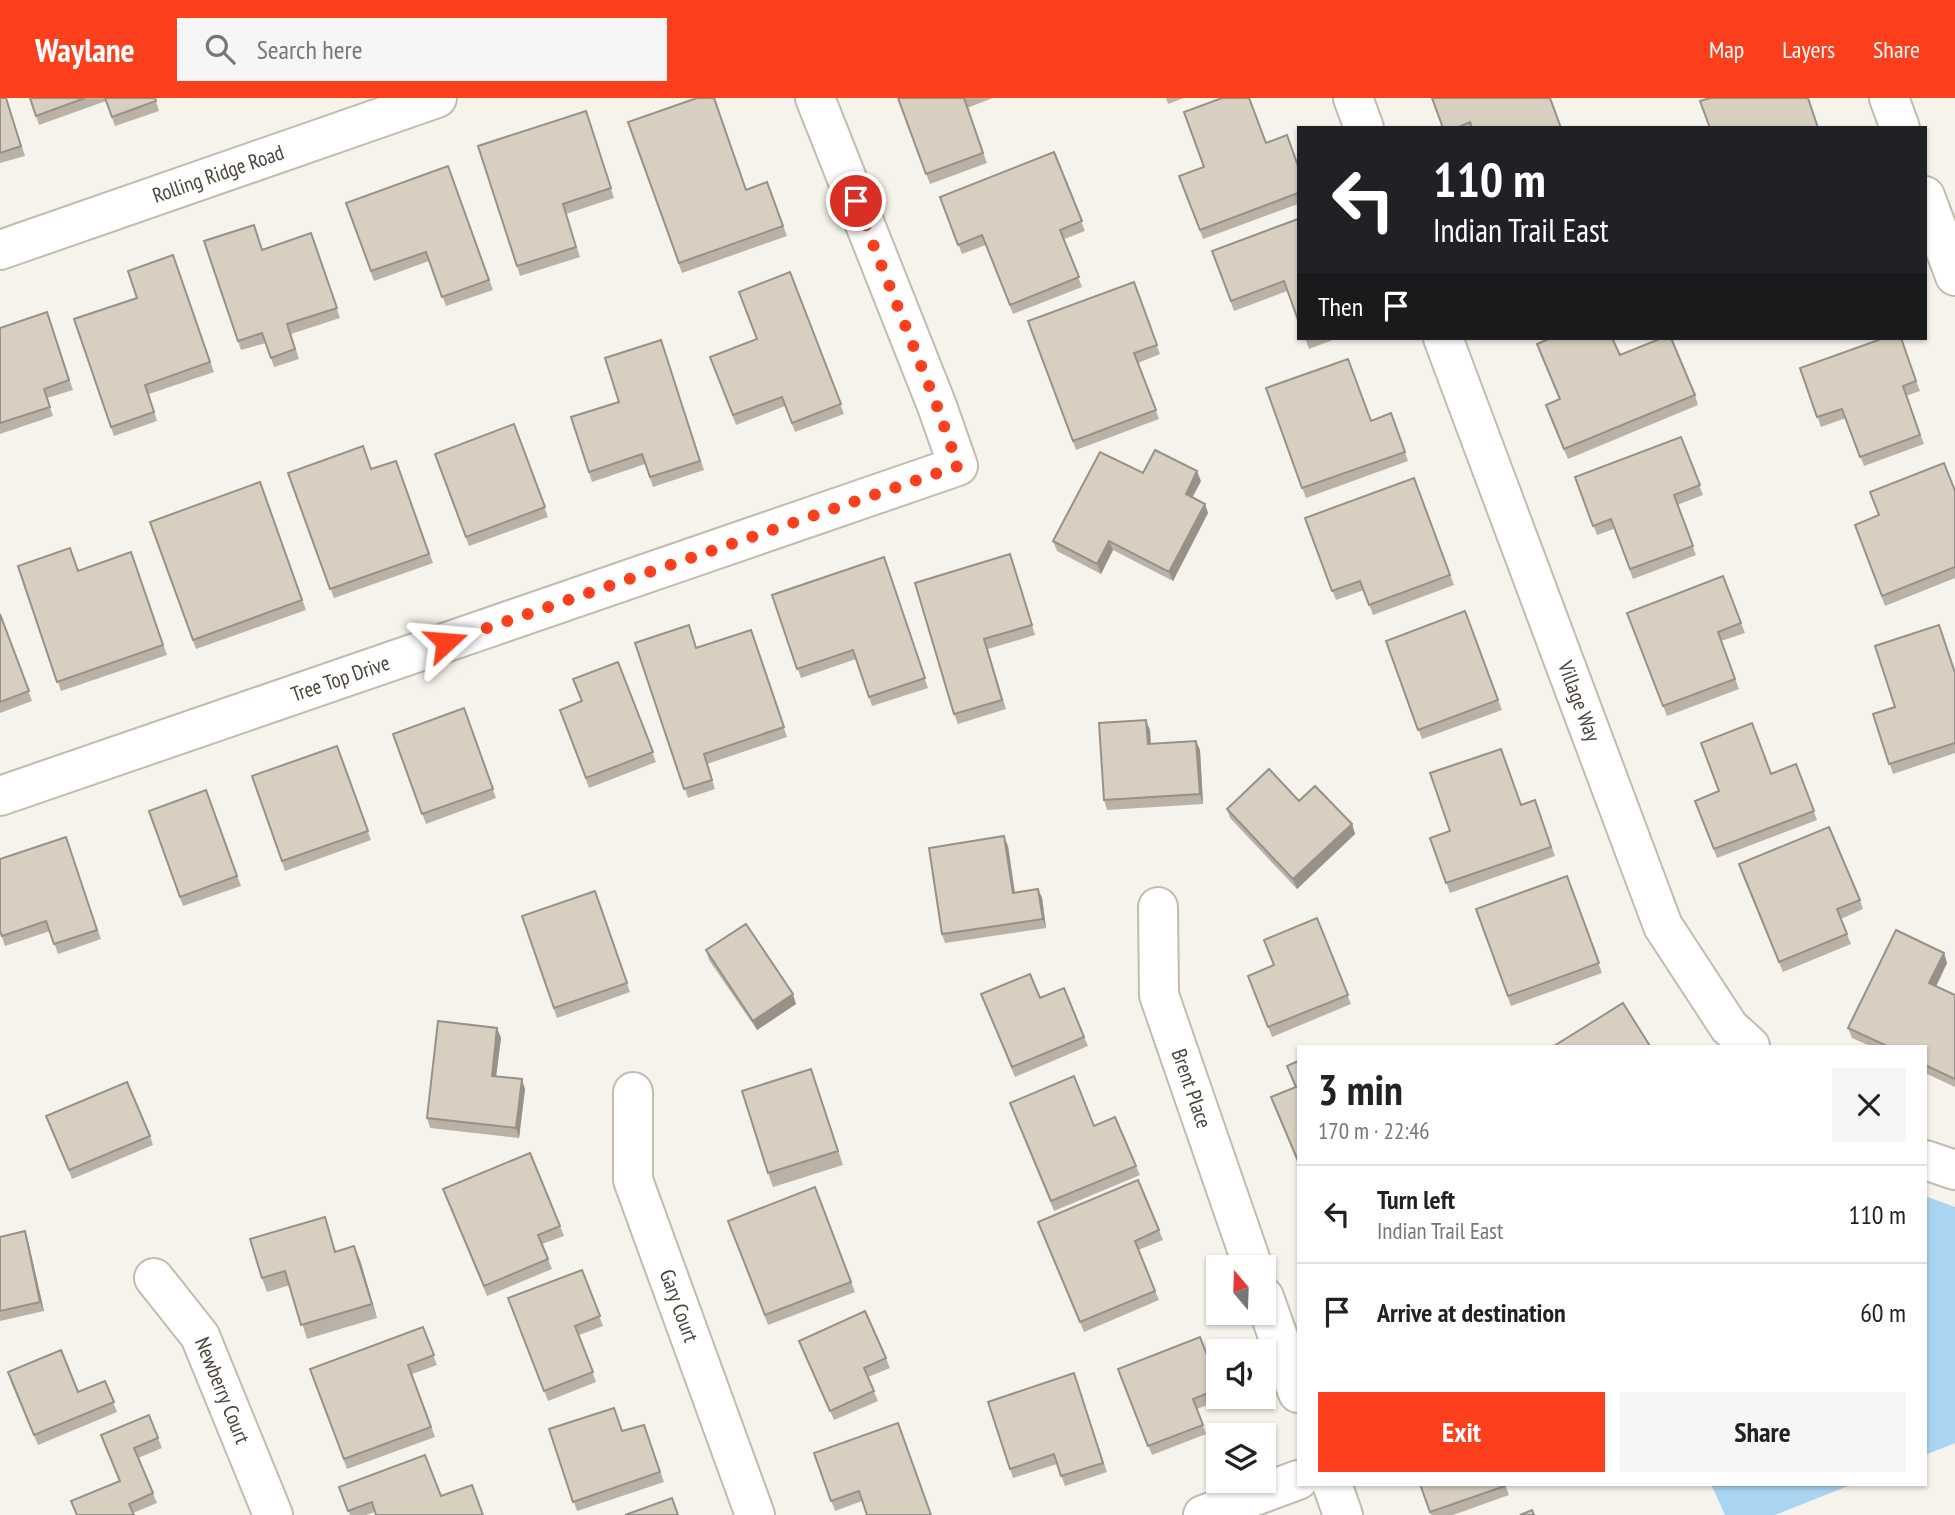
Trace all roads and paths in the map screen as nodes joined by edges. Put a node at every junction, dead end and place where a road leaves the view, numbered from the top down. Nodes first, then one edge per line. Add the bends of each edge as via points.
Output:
1 (437, 98) edge
2 (815, 98) edge
3 (1353, 98) edge
4 (1889, 98) edge
5 (1363, 126) edge
6 (1899, 126) edge
7 (1927, 201) edge
8 (0, 250) edge
9 (1955, 276) edge
10 (1444, 340) edge
11 (0, 796) edge
12 (1158, 906) dead end
13 (1749, 1045) edge
14 (633, 1091) dead end
15 (1927, 1161) edge
16 (1955, 1171) edge
17 (1249, 1255) edge
18 (154, 1278) dead end
19 (1274, 1325) edge
20 (1297, 1390) edge
21 (1297, 1480) edge
22 (1333, 1486) edge
23 (273, 1515) edge
24 (755, 1515) edge
25 (1203, 1515) edge
26 (1343, 1515) edge

1 - 8 street, Rolling Ridge Road
2 - 11 street, Tree Top Drive via 958,466
3 - 5 street
4 - 6 street
7 - 9 street
10 - 13 street, Village Way via 1663,926 1729,1027
12 - 17 street, Brent Place via 1159,995
14 - 24 street, Gary Court via 633,1180
15 - 16 street
18 - 23 street, Newberry Court via 201,1336
19 - 20 street
21 - 25 street
22 - 26 street

